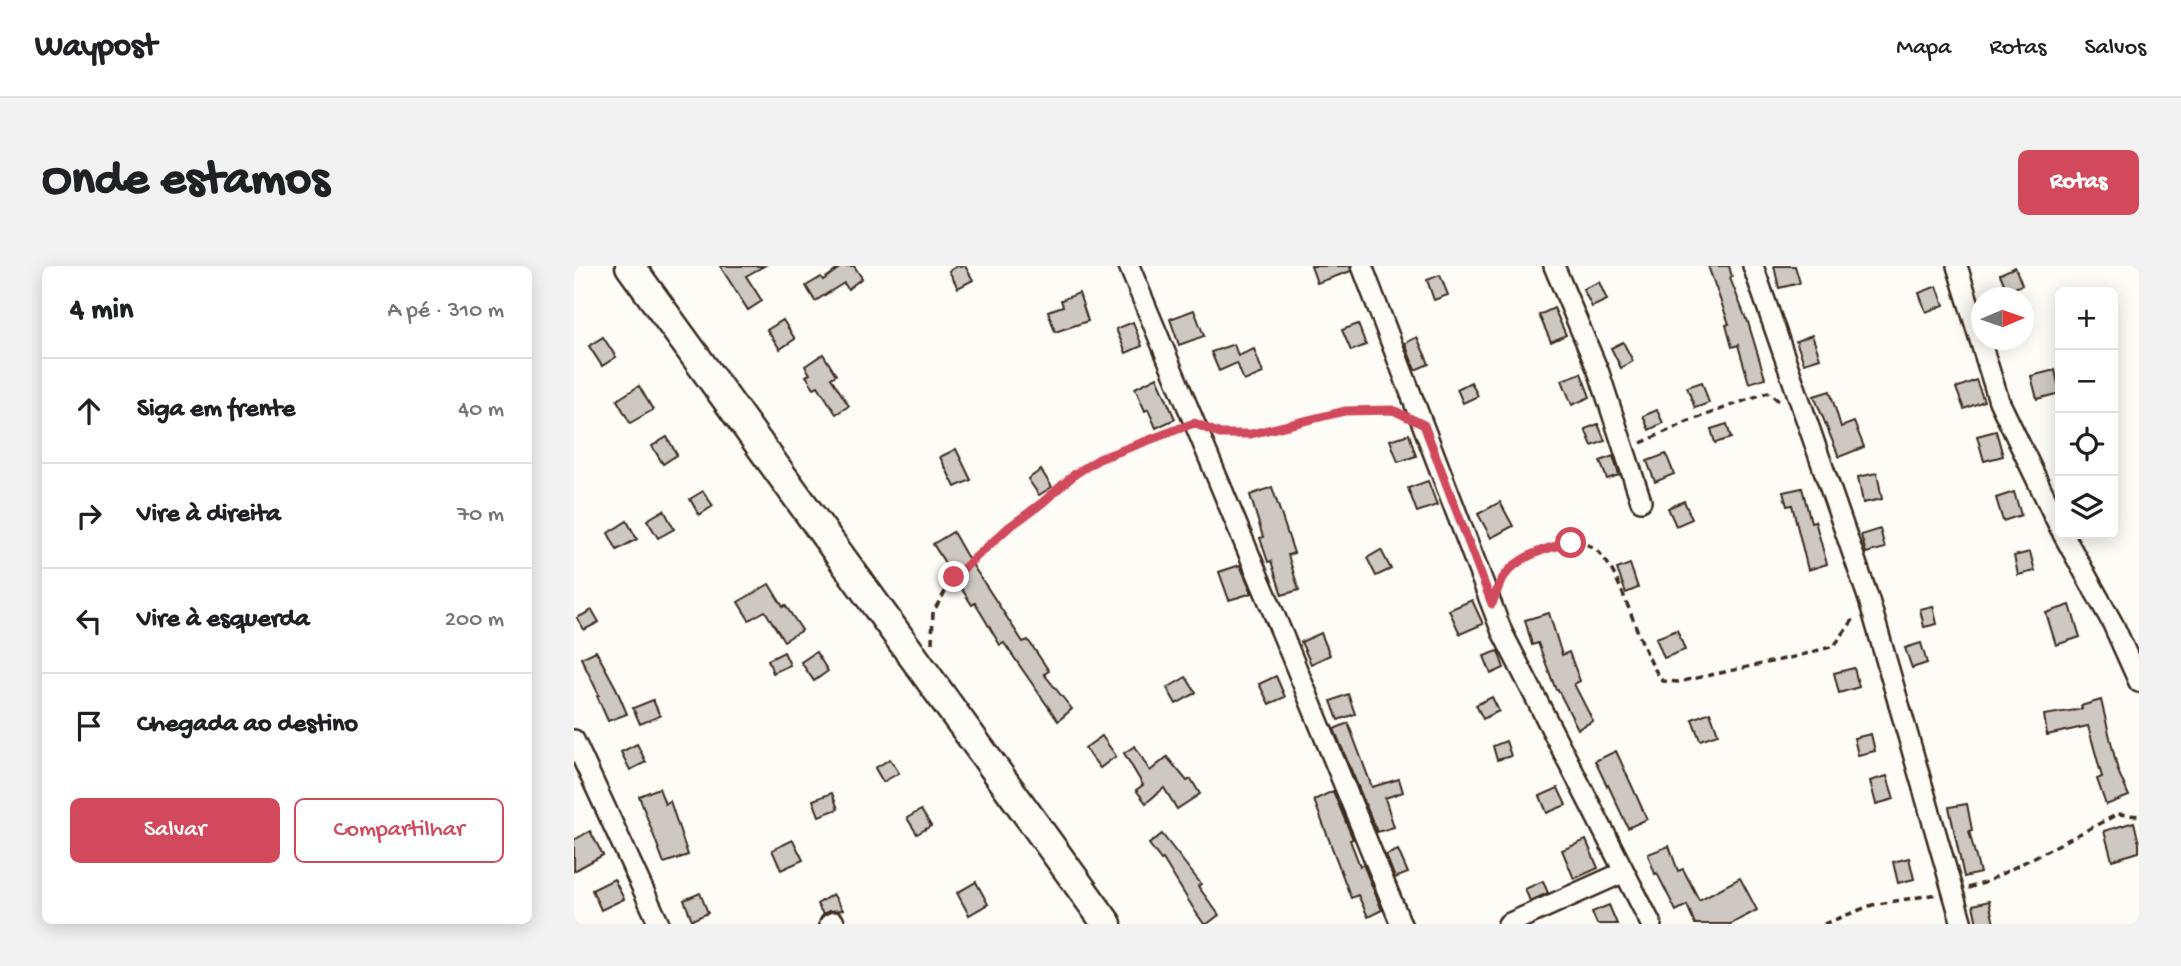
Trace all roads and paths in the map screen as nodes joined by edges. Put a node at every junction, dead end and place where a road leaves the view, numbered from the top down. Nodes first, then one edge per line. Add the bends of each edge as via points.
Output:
1 (630, 266) edge
2 (1129, 266) edge
3 (1362, 266) edge
4 (1554, 266) edge
5 (1753, 266) edge
6 (1957, 266) edge
7 (1194, 423) junction
8 (1807, 423) junction
9 (1424, 425) junction
10 (1623, 445) junction
11 (1641, 501) dead end
12 (2055, 518) edge
13 (2066, 539) edge
14 (1869, 600) junction
15 (1492, 604) junction
16 (928, 680) junction
17 (2139, 682) edge
18 (574, 740) edge
19 (2139, 816) edge
20 (1624, 872) junction
21 (1952, 892) junction
22 (659, 924) edge
23 (1107, 924) edge
24 (1401, 924) edge
25 (1508, 924) edge
26 (1651, 924) edge
27 (1824, 924) edge
28 (1962, 924) edge

1 - 16 main road
2 - 7 street
3 - 9 street
4 - 10 street via 1600,373
5 - 8 street
6 - 12 street via 1999,401
7 - 9 path via 1220,434 1251,434 1345,411 1393,410
7 - 16 path via 1099,459 1075,474 954,577 933,612
7 - 24 street
8 - 10 path via 1768,392 1638,444
8 - 14 street
9 - 15 street
10 - 11 street
13 - 17 street
14 - 15 path via 1833,646 1678,682 1663,681 1657,674 1610,565 1587,544 1551,547 1515,564 1502,579
14 - 21 street
15 - 20 street
16 - 23 main road
18 - 22 street
19 - 21 path via 2118,814 1984,883
20 - 25 street
20 - 26 street
21 - 27 path via 1872,905
21 - 28 street

